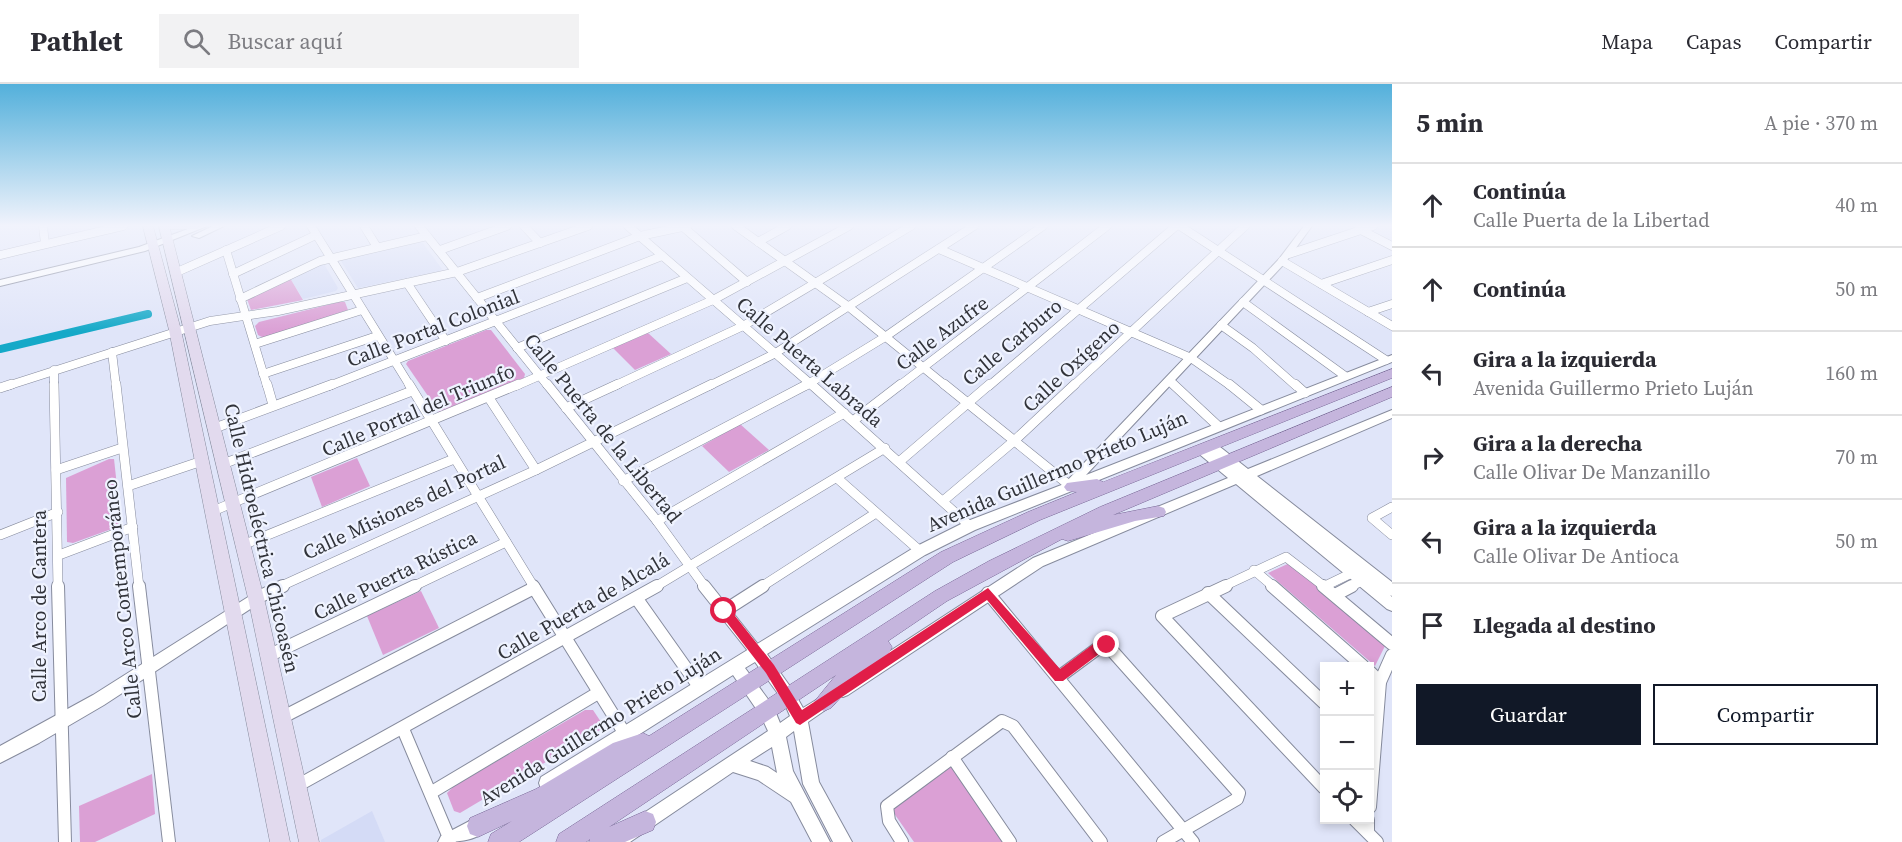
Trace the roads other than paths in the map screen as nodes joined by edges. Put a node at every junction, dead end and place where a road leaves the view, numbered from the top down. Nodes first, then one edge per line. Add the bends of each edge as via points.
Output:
1 (90, 261) edge
2 (160, 261) edge
3 (174, 261) edge
4 (201, 261) edge
5 (229, 261) edge
6 (260, 261) edge
7 (322, 261) edge
8 (333, 261) edge
9 (449, 261) edge
10 (487, 261) edge
11 (573, 261) edge
12 (649, 261) edge
13 (668, 261) edge
14 (723, 261) edge
15 (853, 261) edge
16 (920, 261) edge
17 (968, 261) edge
18 (993, 261) edge
19 (1062, 261) edge
20 (1135, 261) edge
21 (1208, 261) edge
22 (1235, 261) edge
23 (1283, 261) edge
24 (1291, 261) edge
25 (1388, 261) edge
26 (785, 262) joint
27 (984, 268) junction
28 (177, 272) junction
29 (457, 272) junction
30 (233, 274) junction
31 (687, 278) junction
32 (1264, 280) junction
33 (747, 282) junction
34 (0, 283) edge
35 (407, 283) junction
36 (816, 284) junction
37 (1321, 284) junction
38 (1028, 288) junction
39 (352, 294) junction
40 (477, 298) junction
41 (240, 299) junction
42 (713, 300) junction
43 (1243, 302) junction
44 (1392, 304) edge
45 (849, 307) junction
46 (1077, 309) junction
47 (362, 310) junction
48 (1368, 312) junction
49 (246, 316) junction
50 (495, 323) junction
51 (1221, 325) junction
52 (742, 326) junction
53 (1392, 326) edge
54 (183, 328) junction
55 (1131, 333) junction
56 (377, 336) junction
57 (885, 337) junction
58 (446, 341) junction
59 (255, 344) junction
60 (517, 348) junction
61 (112, 352) junction
62 (774, 354) junction
63 (1191, 358) junction
64 (393, 362) junction
65 (1390, 367) edge
66 (923, 368) junction
67 (54, 370) junction
68 (263, 374) junction
69 (1345, 376) junction
70 (538, 377) junction
71 (1170, 381) junction
72 (810, 383) junction
73 (0, 388) edge
74 (412, 391) junction
75 (1392, 392) edge
76 (1305, 393) junction
77 (489, 398) junction
78 (965, 403) junction
79 (273, 405) junction
80 (566, 408) junction
81 (1261, 410) junction
82 (844, 413) junction
83 (1392, 414) edge
84 (853, 421) junction
85 (432, 422) junction
86 (1218, 426) junction
87 (215, 428) junction
88 (1014, 441) junction
89 (591, 443) junction
90 (123, 448) junction
91 (885, 448) junction
92 (1207, 448) junction
93 (454, 459) junction
94 (202, 461) junction
95 (899, 462) junction
96 (1225, 462) junction
97 (224, 464) junction
98 (57, 470) junction
99 (536, 470) junction
100 (1138, 476) junction
101 (837, 478) junction
102 (1244, 478) junction
103 (623, 481) junction
104 (128, 486) junction
105 (1070, 486) junction
106 (477, 497) junction
107 (943, 501) junction
108 (233, 504) junction
109 (1392, 507) edge
110 (213, 511) junction
111 (58, 512) junction
112 (1158, 512) junction
113 (876, 513) junction
114 (657, 521) junction
115 (970, 526) junction
116 (132, 527) junction
117 (0, 535) edge
118 (1392, 535) edge
119 (1044, 539) junction
120 (506, 542) junction
121 (243, 545) junction
122 (920, 551) junction
123 (59, 555) junction
124 (688, 566) junction
125 (1254, 570) junction
126 (1363, 574) junction
127 (1325, 586) junction
128 (534, 588) junction
129 (1392, 590) edge
130 (988, 593) junction
131 (1208, 593) junction
132 (1335, 595) junction
133 (941, 597) junction
134 (256, 598) junction
135 (637, 599) junction
136 (1392, 605) edge
137 (724, 611) junction
138 (234, 612) junction
139 (566, 639) junction
140 (1392, 644) edge
141 (758, 654) junction
142 (1392, 655) edge
143 (268, 656) junction
144 (1358, 662) edge
145 (736, 667) junction
146 (770, 669) junction
147 (148, 671) junction
148 (1374, 676) edge
149 (1059, 677) junction
150 (748, 682) junction
151 (1380, 682) junction
152 (700, 688) junction
153 (598, 693) junction
154 (789, 697) junction
155 (1320, 699) edge
156 (824, 702) junction
157 (767, 711) junction
158 (281, 718) junction
159 (800, 719) junction
160 (59, 725) junction
161 (403, 729) junction
162 (1374, 732) edge
163 (625, 734) junction
164 (777, 734) junction
165 (663, 737) junction
166 (0, 755) edge
167 (952, 757) junction
168 (732, 764) junction
169 (1320, 784) edge
170 (296, 788) junction
171 (432, 792) junction
172 (795, 795) junction
173 (645, 822) junction
174 (478, 826) junction
175 (1184, 830) junction
176 (449, 841) edge
177 (65, 842) edge
178 (169, 842) edge
179 (280, 842) edge
180 (309, 842) edge
181 (499, 842) edge
182 (567, 842) edge
183 (600, 842) edge
184 (615, 842) edge
185 (821, 842) edge
186 (843, 842) edge
187 (902, 842) edge
188 (1010, 842) edge
189 (1101, 842) edge
190 (1163, 842) edge
191 (1193, 842) edge

1 - 34 street
2 - 54 main road, Calle Hidroeléctrica Chicoasén
3 - 28 main road, Calle Hidroeléctrica Chicoasén
4 - 28 street
5 - 30 street
6 - 30 street
7 - 41 street
8 - 39 street
9 - 29 street, Calle Puerta de la Libertad
10 - 29 street
11 - 40 street
12 - 50 street, Calle Portal Colonial
13 - 31 street, Calle Puerta Labrada
14 - 33 street
15 - 36 street
16 - 45 street, Calle Misiones del Portal
17 - 27 street
18 - 27 street
19 - 38 street, Calle Azufre
20 - 46 street, Calle Carburo
21 - 55 street, Calle Oxígeno
22 - 32 street
23 - 32 street
24 - 37 street
25 - 37 street
26 - 33 street, Calle Portal del Triunfo
26 - 36 street
27 - 38 street
27 - 57 street
28 - 54 main road, Calle Hidroeléctrica Chicoasén
29 - 35 street
29 - 40 street, Calle Puerta de la Libertad
30 - 41 street
31 - 42 street, Calle Puerta Labrada
31 - 60 street
32 - 43 street
32 - 65 street
33 - 42 street, Calle Portal del Triunfo
35 - 39 street
35 - 58 street
36 - 45 street
36 - 52 street
37 - 48 street
38 - 46 street
38 - 66 street, Calle Azufre
39 - 47 street
39 - 49 street
40 - 50 street, Calle Puerta de la Libertad
41 - 49 street
42 - 52 street, Calle Puerta Labrada
42 - 70 street, Calle Portal del Triunfo
43 - 51 street
43 - 69 street
44 - 48 street
45 - 57 street
45 - 62 street, Calle Misiones del Portal
46 - 55 street
46 - 78 street, Calle Carburo
47 - 56 street
47 - 59 street
48 - 53 street
49 - 54 street
49 - 59 street
50 - 58 street, Calle Portal Colonial
50 - 60 street, Calle Puerta de la Libertad
51 - 63 street
51 - 76 street
52 - 62 street, Calle Puerta Labrada
52 - 80 street
54 - 61 street
54 - 87 main road, Calle Hidroeléctrica Chicoasén
54 - 94 main road, Calle Hidroeléctrica Chicoasén
55 - 63 street
55 - 88 street, Calle Oxígeno
56 - 64 street
56 - 68 street
57 - 66 street
57 - 72 street
58 - 64 street, Calle Portal Colonial
59 - 68 street
60 - 70 street, Calle Puerta de la Libertad
61 - 67 street
61 - 90 street, Calle Arco Contemporáneo
62 - 72 street, Calle Puerta Labrada
62 - 89 street, Calle Misiones del Portal
63 - 71 street
63 - 81 street
64 - 74 street
64 - 79 street, Calle Portal Colonial
65 - 69 street, Avenida Guillermo Prieto Luján
65 - 92 main road, Avenida Guillermo Prieto Luján
66 - 78 street
66 - 84 street, Calle Azufre
67 - 73 street
67 - 98 street, Calle Arco de Cantera
68 - 79 street
69 - 76 street, Avenida Guillermo Prieto Luján
70 - 77 street, Calle Portal del Triunfo
70 - 80 street, Calle Puerta de la Libertad
71 - 86 street
71 - 105 street
72 - 82 street, Calle Puerta Labrada
72 - 103 street
74 - 85 street
74 - 97 street
75 - 96 main road
76 - 81 street, Avenida Guillermo Prieto Luján
77 - 85 street, Calle Portal del Triunfo
77 - 99 street
78 - 88 street
78 - 95 street, Calle Carburo
79 - 87 street, Calle Portal Colonial
80 - 89 street, Calle Puerta de la Libertad
81 - 86 street, Avenida Guillermo Prieto Luján
82 - 84 street, Calle Puerta Labrada
82 - 114 street
83 - 102 street
84 - 91 street, Calle Puerta Labrada
85 - 93 street
85 - 108 street, Calle Portal del Triunfo
86 - 105 street, Avenida Guillermo Prieto Luján
87 - 97 main road, Calle Hidroeléctrica Chicoasén
88 - 105 street
88 - 107 street, Calle Oxígeno
89 - 99 street, Calle Misiones del Portal
89 - 103 street, Calle Puerta de la Libertad
90 - 98 street
90 - 104 street, Calle Arco Contemporáneo
91 - 95 street, Calle Puerta Labrada
91 - 101 street, Calle Puerta de Alcalá
92 - 96 street
92 - 100 main road, Avenida Guillermo Prieto Luján
93 - 106 street
93 - 121 street
94 - 104 street
94 - 110 main road, Calle Hidroeléctrica Chicoasén
95 - 107 street, Calle Puerta Labrada
96 - 102 street
96 - 119 main road
97 - 108 main road, Calle Hidroeléctrica Chicoasén
98 - 111 street, Calle Arco de Cantera
99 - 106 street, Calle Misiones del Portal
100 - 105 main road
100 - 146 main road, Avenida Guillermo Prieto Luján via 1034,516 947,557
101 - 113 street
101 - 124 street, Calle Puerta de Alcalá
102 - 112 street
102 - 126 street
103 - 114 street, Calle Puerta de la Libertad
104 - 116 street, Calle Arco Contemporáneo
105 - 115 street, Avenida Guillermo Prieto Luján
106 - 120 street
106 - 134 street, Calle Misiones del Portal
107 - 115 street, Calle Puerta Labrada
108 - 110 street, Calle Portal del Triunfo
108 - 121 main road, Calle Hidroeléctrica Chicoasén
109 - 118 street via 1372,518
110 - 138 main road, Calle Hidroeléctrica Chicoasén
111 - 117 street
111 - 123 street, Calle Arco de Cantera
112 - 119 main road via 1144,512 1094,529
112 - 130 street via 1038,562
113 - 122 street
113 - 137 street
114 - 124 street, Calle Puerta de la Libertad
115 - 122 street, Avenida Guillermo Prieto Luján
116 - 123 street
116 - 147 street, Calle Arco Contemporáneo
119 - 133 main road
120 - 128 street
120 - 143 street, Calle Puerta Rústica
121 - 134 main road, Calle Hidroeléctrica Chicoasén
122 - 141 street, Avenida Guillermo Prieto Luján
123 - 160 street, Calle Arco de Cantera
124 - 135 street, Calle Puerta de Alcalá
124 - 137 street, Calle Puerta de la Libertad
125 - 127 street via 1289,558
125 - 131 street
125 - 144 street
126 - 127 street
126 - 129 street
126 - 132 street
126 - 136 street
127 - 132 street
128 - 139 street
128 - 158 street
130 - 149 street
130 - 156 street
131 - 155 street
131 - 169 street via 1164,614 1164,621
132 - 140 street
133 - 154 main road
133 - 156 main road via 918,621 863,661
134 - 138 street, Calle Misiones del Portal
134 - 143 main road, Calle Hidroeléctrica Chicoasén
135 - 139 street, Calle Puerta de Alcalá
135 - 152 street
137 - 141 street, Calle Puerta de la Libertad
138 - 147 street, Calle Misiones del Portal
138 - 179 main road, Calle Hidroeléctrica Chicoasén
139 - 153 street
139 - 161 street, Calle Puerta de Alcalá
141 - 145 street, Avenida Guillermo Prieto Luján
141 - 146 street
142 - 151 street
143 - 158 main road, Calle Hidroeléctrica Chicoasén
145 - 150 street
145 - 152 street, Avenida Guillermo Prieto Luján
146 - 150 main road, Avenida Guillermo Prieto Luján
146 - 154 street
147 - 160 street, Calle Misiones del Portal
147 - 178 street, Calle Arco Contemporáneo
148 - 151 street
149 - 175 street
149 - 175 street via 1107,645 1237,790 1237,799
150 - 157 street
150 - 165 main road, Avenida Guillermo Prieto Luján
151 - 162 street
152 - 163 street, Avenida Guillermo Prieto Luján
153 - 163 street
153 - 171 street
154 - 157 main road
154 - 159 street
156 - 159 street
157 - 164 street
157 - 182 main road
158 - 170 main road, Calle Hidroeléctrica Chicoasén
159 - 164 street
159 - 186 street via 811,784
160 - 166 street, Calle Misiones del Portal
160 - 177 street, Calle Arco de Cantera
161 - 170 street, Calle Puerta de Alcalá
161 - 171 street
163 - 174 street, Avenida Guillermo Prieto Luján
164 - 168 street
164 - 172 street via 785,773
165 - 174 main road via 620,750 543,796
165 - 181 main road, Avenida Guillermo Prieto Luján
167 - 187 street via 886,806 886,814
167 - 188 street
167 - 189 street via 998,723 1006,722 1013,726
168 - 172 street via 762,773
168 - 173 street
170 - 180 main road, Calle Hidroeléctrica Chicoasén
171 - 176 street
172 - 185 street
173 - 183 main road
173 - 184 street
174 - 176 street, Avenida Guillermo Prieto Luján
175 - 190 street
175 - 191 street

